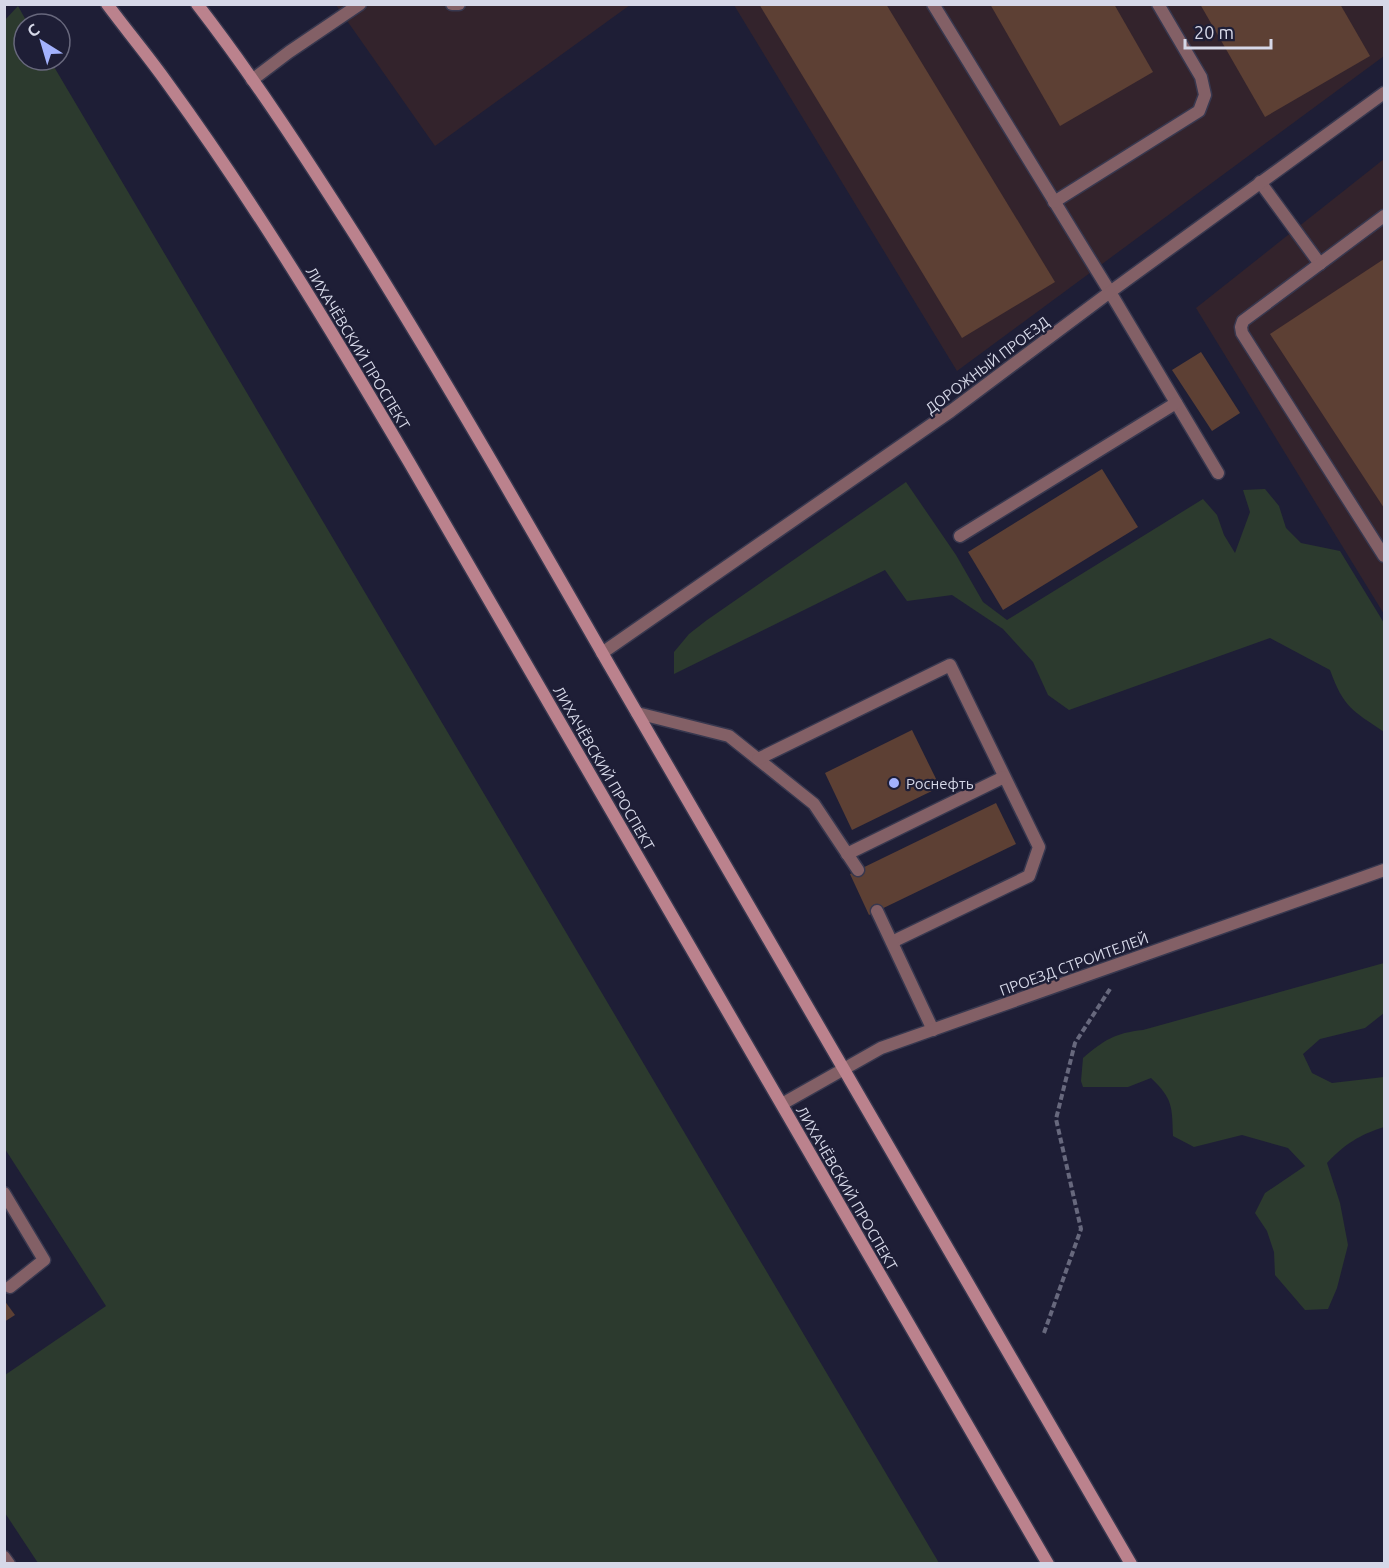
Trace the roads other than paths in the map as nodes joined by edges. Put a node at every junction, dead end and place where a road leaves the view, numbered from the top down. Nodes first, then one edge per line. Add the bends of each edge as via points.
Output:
1 (106, 4) edge
2 (197, 4) edge
3 (360, 4) edge
4 (452, 4) edge
5 (459, 4) edge
6 (933, 4) edge
7 (1158, 4) edge
8 (252, 80) junction
9 (1384, 93) edge
10 (1260, 182) junction
11 (1054, 202) junction
12 (1384, 216) edge
13 (1320, 264) junction
14 (1110, 292) junction
15 (1176, 403) junction
16 (1218, 473) dead end
17 (960, 536) dead end
18 (1384, 556) edge
19 (602, 653) junction
20 (637, 712) junction
21 (758, 759) junction
22 (1004, 777) junction
23 (847, 854) junction
24 (858, 870) dead end
25 (1384, 870) edge
26 (877, 911) dead end
27 (892, 942) junction
28 (933, 1030) junction
29 (844, 1069) junction
30 (782, 1104) junction
31 (4, 1193) edge
32 (10, 1287) dead end
33 (4, 1557) edge
34 (9, 1563) edge
35 (1048, 1563) edge
36 (1131, 1563) edge

1 - 30 main road, ЛИХАЧЁВСКИЙ ПРОСПЕКТ via 168,83 332,332
2 - 8 main road
3 - 8 street
4 - 5 street
6 - 11 street
7 - 11 street via 1201,77 1204,95 1199,111
8 - 19 main road via 392,295
9 - 10 street, ДОРОЖНЫЙ ПРОЕЗД
10 - 13 street
10 - 14 street, ДОРОЖНЫЙ ПРОЕЗД
11 - 14 street
12 - 13 street
13 - 18 street via 1240,327
14 - 15 street
14 - 19 street, ДОРОЖНЫЙ ПРОЕЗД via 951,411
15 - 16 street
15 - 17 street
19 - 20 main road
20 - 21 street via 729,736
20 - 29 main road
21 - 22 street via 950,665
21 - 23 street via 814,804
22 - 23 street
22 - 27 street via 1039,848 1029,876
23 - 24 street
25 - 28 street, ПРОЕЗД СТРОИТЕЛЕЙ
26 - 27 street
27 - 28 street
28 - 29 street, ПРОЕЗД СТРОИТЕЛЕЙ via 881,1047
29 - 30 street, ПРОЕЗД СТРОИТЕЛЕЙ
29 - 36 main road
30 - 35 main road, ЛИХАЧЁВСКИЙ ПРОСПЕКТ
31 - 32 street via 44,1260
33 - 34 street

